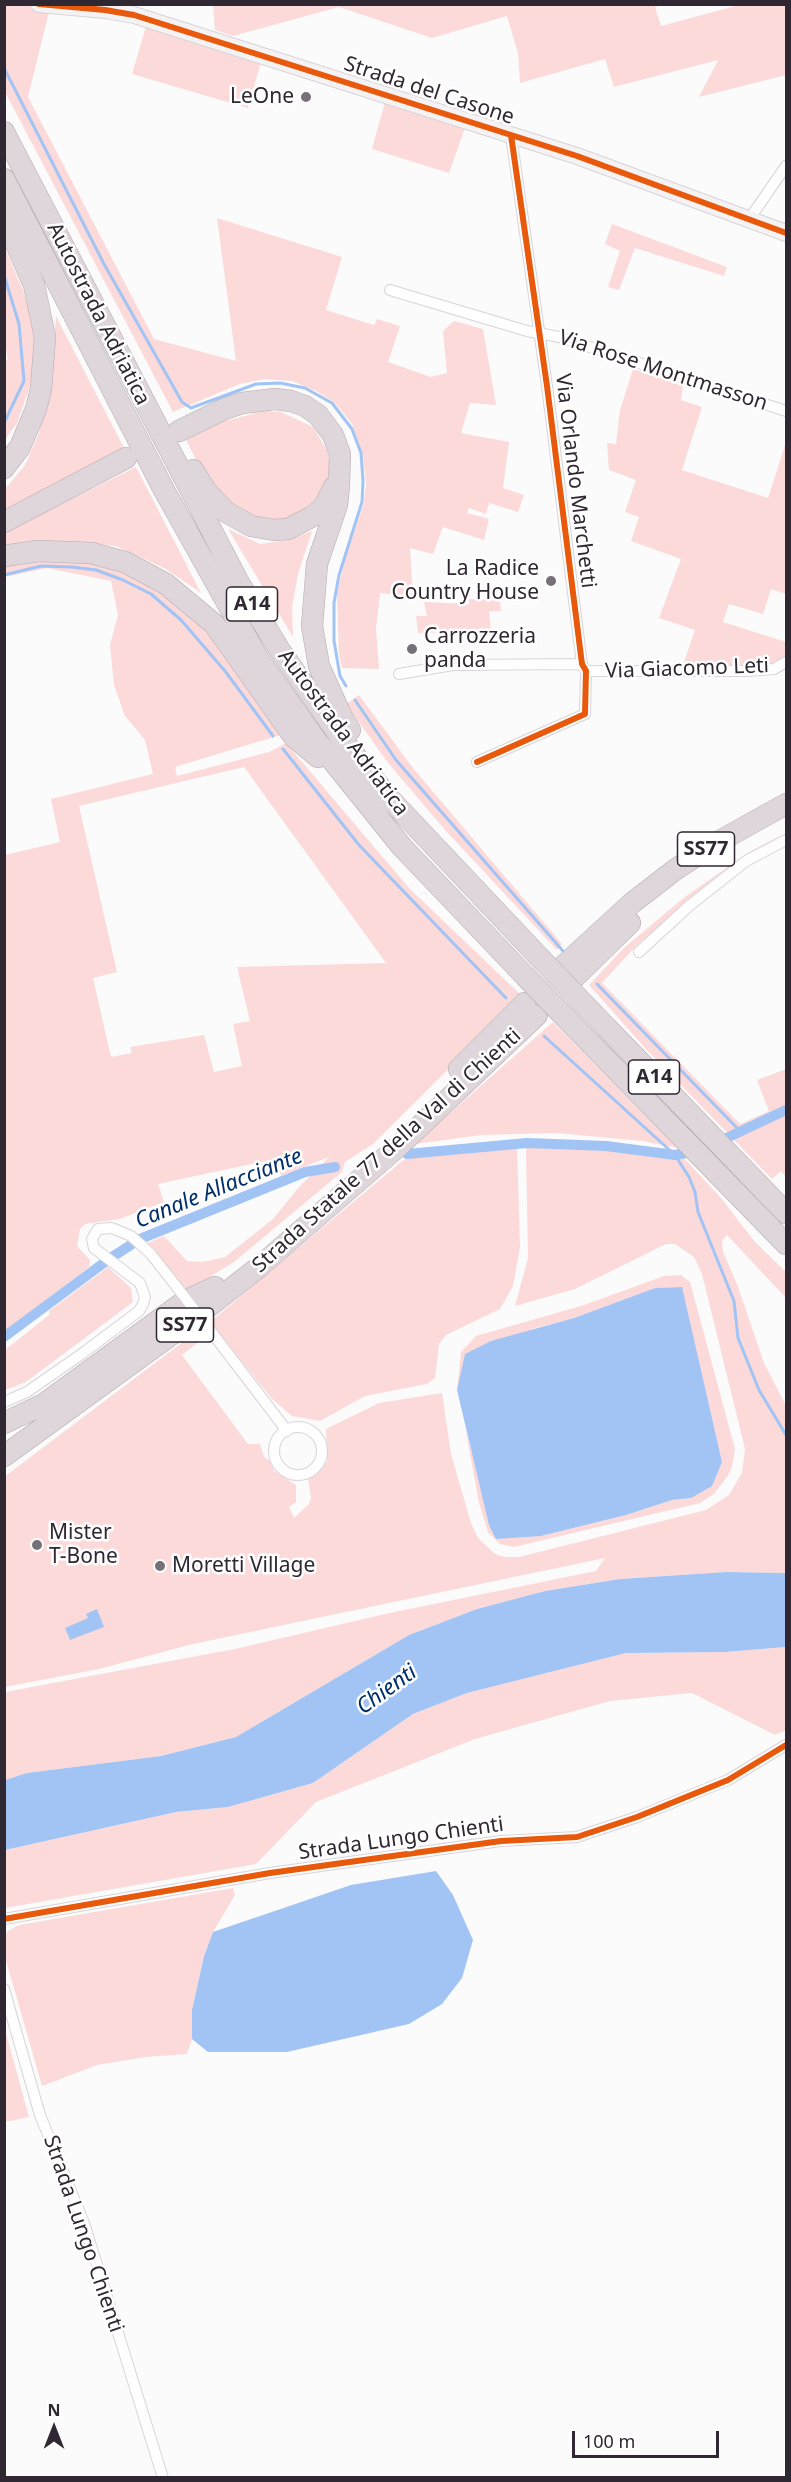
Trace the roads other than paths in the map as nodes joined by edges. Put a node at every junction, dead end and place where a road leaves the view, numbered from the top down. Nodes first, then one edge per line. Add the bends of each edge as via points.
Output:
1 (47, 5) edge
2 (107, 7) edge
3 (4, 132) edge
4 (510, 135) junction
5 (786, 166) edge
6 (4, 180) edge
7 (4, 216) edge
8 (750, 218) junction
9 (786, 233) edge
10 (390, 290) dead end
11 (539, 333) junction
12 (109, 335) junction
13 (786, 411) edge
14 (180, 431) dead end
15 (126, 458) dead end
16 (341, 467) junction
17 (4, 468) edge
18 (4, 522) edge
19 (4, 556) edge
20 (786, 662) edge
21 (584, 668) junction
22 (399, 674) dead end
23 (477, 762) dead end
24 (350, 784) junction
25 (786, 804) edge
26 (786, 817) edge
27 (786, 840) edge
28 (433, 848) junction
29 (639, 952) dead end
30 (531, 1009) dead end
31 (351, 1181) junction
32 (786, 1213) edge
33 (786, 1244) edge
34 (215, 1287) junction
35 (4, 1402) edge
36 (4, 1424) edge
37 (287, 1431) junction
38 (7, 1452) edge
39 (786, 1745) edge
40 (4, 1919) edge
41 (4, 1989) edge
42 (163, 2478) edge

1 - 2 street, Strada del Casone
2 - 4 street, Strada del Casone
3 - 12 highway, Autostrada Adriatica / A14
4 - 8 street, Strada del Casone
4 - 11 street, Via Orlando Marchetti
5 - 8 street
6 - 24 highway, Autostrada Adriatica / A14 via 223,599 290,706
7 - 17 highway via 34,285 45,337 36,410 20,447
8 - 9 street, Strada del Casone
10 - 11 street, Via Rose Montmasson
11 - 13 street, Via Rose Montmasson
11 - 21 street, Via Orlando Marchetti
12 - 16 highway via 152,393 206,491 237,519 274,530 301,524 325,505
12 - 28 highway, Autostrada Adriatica / A14 via 239,583 279,649 344,742
14 - 16 highway via 242,403 291,401 318,415 327,425 337,444
15 - 18 highway
16 - 28 highway via 337,505 313,587 316,655 342,717 409,803
19 - 24 highway via 38,550 91,553 124,562 166,584 214,624 294,737
20 - 21 street, Via Giacomo Leti via 774,669 747,671
21 - 22 street, Via Giacomo Leti via 453,665
21 - 23 street, Via Orlando Marchetti via 585,714
24 - 33 highway, Autostrada Adriatica / A14, bridge via 402,848
25 - 26 highway, SS77 via 716,843 632,903 567,974 680,881
27 - 29 street via 746,861
28 - 32 highway, Autostrada Adriatica / A14, bridge
30 - 31 highway, Strada Statale 77 della Val di Chienti / SS77
31 - 34 highway, Strada Statale 77 della Val di Chienti / SS77
31 - 38 highway, Strada Statale 77 della Val di Chienti / SS77 via 198,1315
34 - 36 highway via 185,1301 44,1404
34 - 38 highway, Strada Statale 77 della Val di Chienti / SS77
35 - 37 street, bridge via 27,1392 139,1311 143,1290 135,1278 93,1246 96,1231 112,1228 143,1245
37 - 37 street via 276,1445 279,1464 296,1475 311,1472 321,1460 318,1438 307,1429
39 - 40 street, Strada Lungo Chienti via 728,1780 577,1837 501,1841 270,1873
41 - 42 street, Strada Lungo Chienti via 40,2115 84,2223

